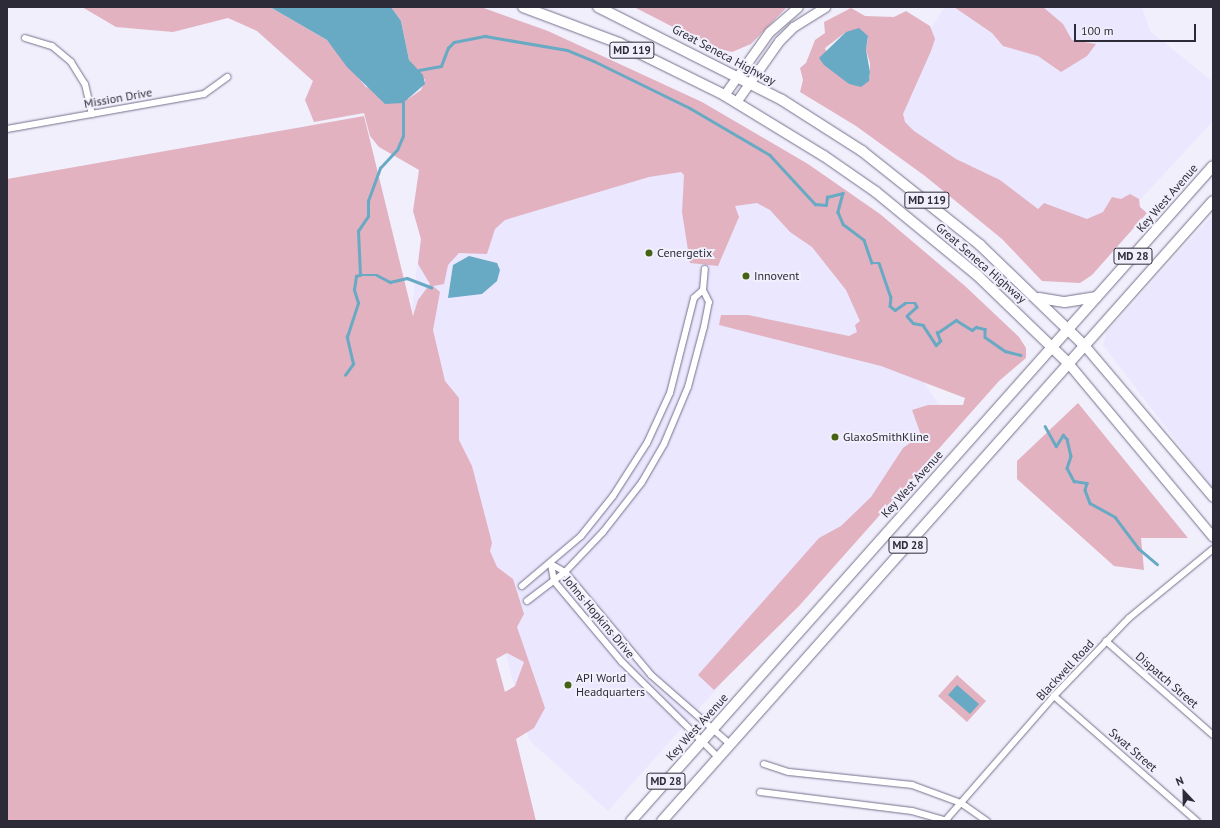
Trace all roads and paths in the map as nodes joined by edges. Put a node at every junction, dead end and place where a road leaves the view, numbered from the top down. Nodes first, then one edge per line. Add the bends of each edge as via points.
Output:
1 (523, 7) edge
2 (598, 7) edge
3 (607, 7) edge
4 (798, 7) edge
5 (825, 7) edge
6 (624, 18) junction
7 (25, 38) dead end
8 (736, 76) junction
9 (227, 77) dead end
10 (748, 82) junction
11 (724, 95) junction
12 (736, 102) junction
13 (92, 114) junction
14 (7, 129) edge
15 (1213, 166) edge
16 (1213, 201) edge
17 (705, 269) dead end
18 (702, 290) junction
19 (1038, 297) junction
20 (1097, 297) junction
21 (1068, 329) junction
22 (1084, 345) junction
23 (1052, 347) junction
24 (1068, 363) junction
25 (1213, 497) edge
26 (1213, 537) edge
27 (1213, 549) edge
28 (551, 564) junction
29 (565, 572) junction
30 (554, 580) junction
31 (522, 586) dead end
32 (527, 601) dead end
33 (1106, 642) junction
34 (1054, 696) junction
35 (712, 730) junction
36 (1213, 736) edge
37 (701, 742) junction
38 (731, 745) junction
39 (719, 758) junction
40 (764, 764) dead end
41 (760, 792) dead end
42 (961, 803) junction
43 (631, 821) edge
44 (662, 821) edge
45 (947, 821) edge
46 (987, 821) edge
47 (1197, 821) edge

1 - 11 main road, Great Seneca Highway / MD 119 via 619,43
2 - 6 main road, Great Seneca Highway / MD 119
3 - 6 main road
4 - 8 main road via 769,32
5 - 10 main road via 793,27
6 - 8 main road, Great Seneca Highway / MD 119
7 - 13 street via 52,46 71,62 85,84
8 - 10 main road, Great Seneca Highway / MD 119
8 - 11 main road
9 - 13 street, Mission Drive via 204,94
10 - 12 main road
10 - 19 main road, Great Seneca Highway / MD 119 via 817,122 898,178
11 - 12 main road, Great Seneca Highway / MD 119
12 - 23 main road, Great Seneca Highway / MD 119 via 824,156 876,192 977,275
13 - 14 street, Mission Drive
15 - 20 main road, Key West Avenue / MD 28
16 - 22 main road, MD 28
17 - 18 street
18 - 28 street via 694,298 670,393 650,438 613,496 581,536
18 - 29 street via 709,302 704,327 688,387 670,432 642,482 603,532
19 - 20 main road via 1060,303
19 - 21 main road, Great Seneca Highway / MD 119
20 - 21 main road, Key West Avenue / MD 28
21 - 22 main road, Great Seneca Highway / MD 119
21 - 23 main road, Key West Avenue / MD 28
22 - 24 main road, MD 28
22 - 25 main road, Great Seneca Highway
23 - 24 main road, Great Seneca Highway / MD 119
23 - 35 main road, Key West Avenue / MD 28
24 - 26 main road, Great Seneca Highway
24 - 38 main road, MD 28
27 - 33 street, Blackwell Road via 1129,618
28 - 29 street, Johns Hopkins Drive
28 - 30 street, Johns Hopkins Drive
28 - 31 street
29 - 30 street
29 - 35 street, Johns Hopkins Drive via 651,675
30 - 32 street
30 - 37 street, Johns Hopkins Drive via 644,688
33 - 34 street, Blackwell Road
33 - 36 street, Dispatch Street
34 - 42 street, Blackwell Road
34 - 47 street, Swat Street
35 - 37 main road, Key West Avenue / MD 28
35 - 38 street, Johns Hopkins Drive
37 - 39 street, Johns Hopkins Drive
37 - 43 main road, Key West Avenue / MD 28
38 - 39 main road, MD 28
39 - 44 main road, MD 28
40 - 42 street via 789,772 912,785
41 - 45 street via 912,811
42 - 45 street, Blackwell Road
42 - 46 street

